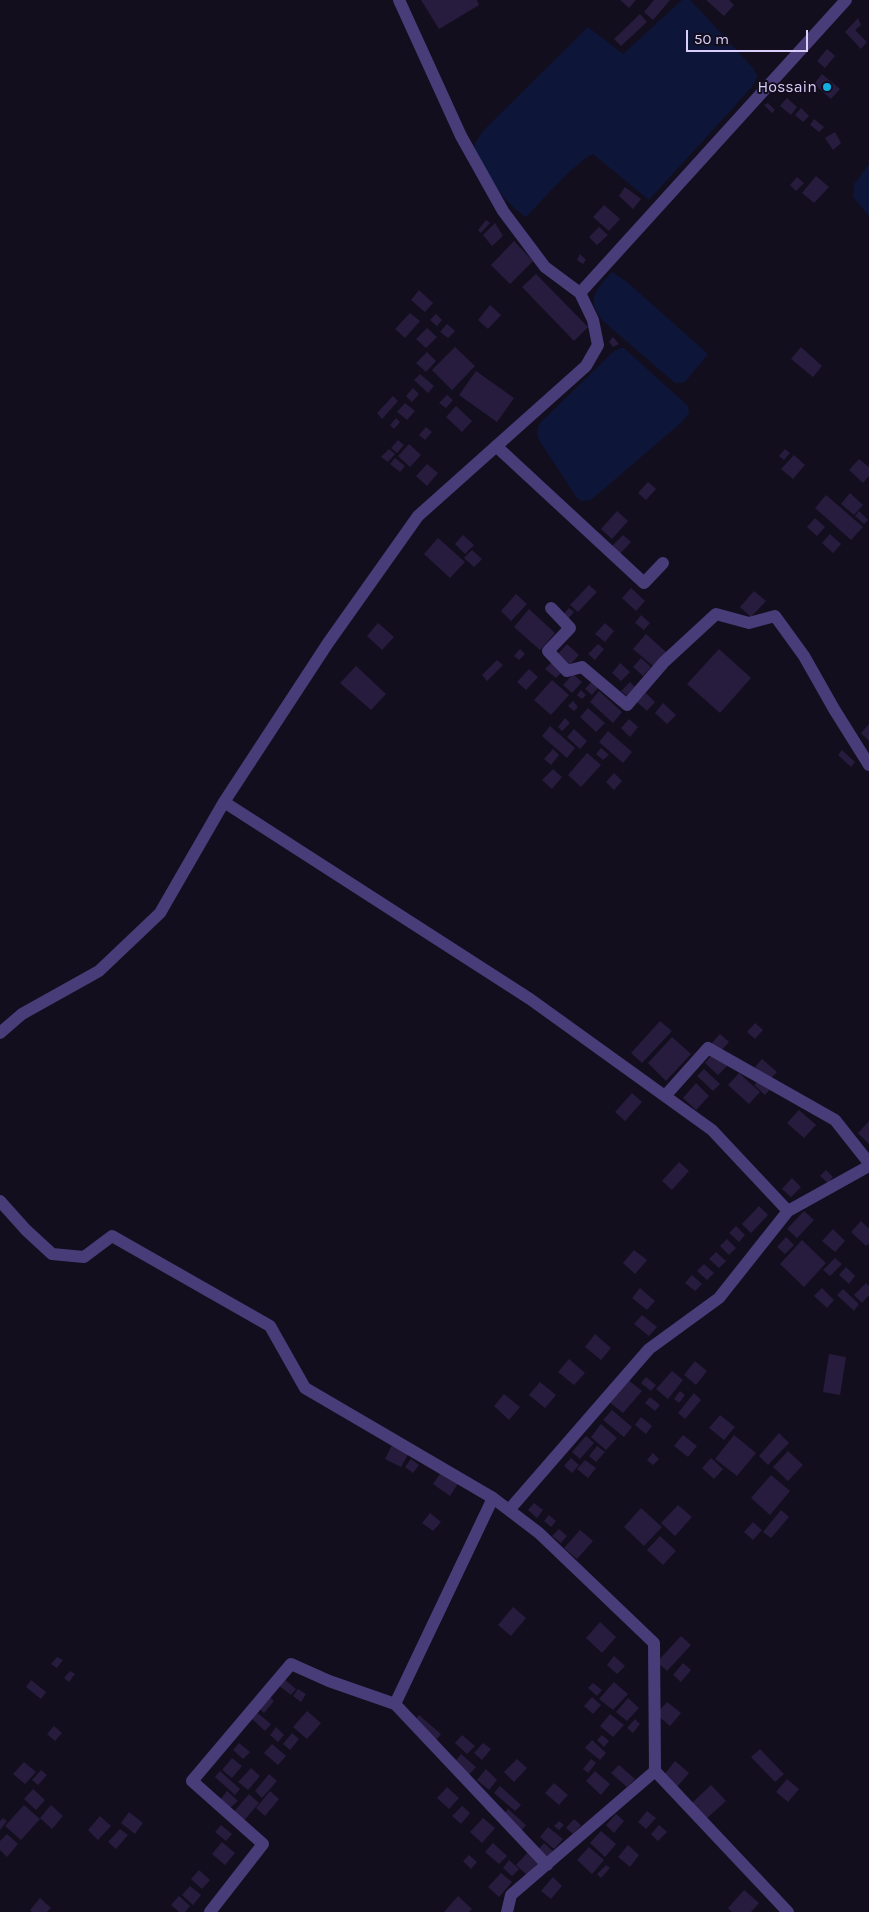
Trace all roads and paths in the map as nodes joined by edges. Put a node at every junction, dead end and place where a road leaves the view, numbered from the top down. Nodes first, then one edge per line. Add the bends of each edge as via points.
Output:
1 (399, 0) edge
2 (846, 0) edge
3 (580, 293) junction
4 (496, 446) junction
5 (663, 563) dead end
6 (551, 608) dead end
7 (869, 765) edge
8 (224, 802) junction
9 (0, 1033) edge
10 (665, 1096) junction
11 (869, 1165) edge
12 (0, 1200) edge
13 (788, 1211) junction
14 (493, 1498) junction
15 (509, 1510) junction
16 (395, 1704) junction
17 (655, 1771) junction
18 (547, 1865) junction
19 (210, 1912) edge
20 (507, 1912) edge
21 (788, 1912) edge

1 - 3 street via 461,136 503,211 546,268
2 - 3 street
3 - 4 street via 593,320 598,345 586,366
4 - 5 street via 644,584
4 - 8 street via 418,516 328,643
6 - 7 street via 570,628 548,651 567,671 582,667 627,705 664,662 716,614 749,623 775,616 804,656
8 - 9 street via 160,913 99,971 22,1014
8 - 10 street via 530,999
10 - 11 street via 708,1048 835,1120
10 - 13 street via 712,1130
11 - 13 street
12 - 14 street via 52,1254 84,1257 112,1236 270,1326 305,1388
13 - 15 street via 719,1298 649,1349
14 - 15 street
14 - 16 street
15 - 17 street via 539,1533 654,1644
16 - 18 street
16 - 19 street via 291,1664 192,1781 263,1844
17 - 18 street
17 - 21 street
18 - 20 street via 511,1895

